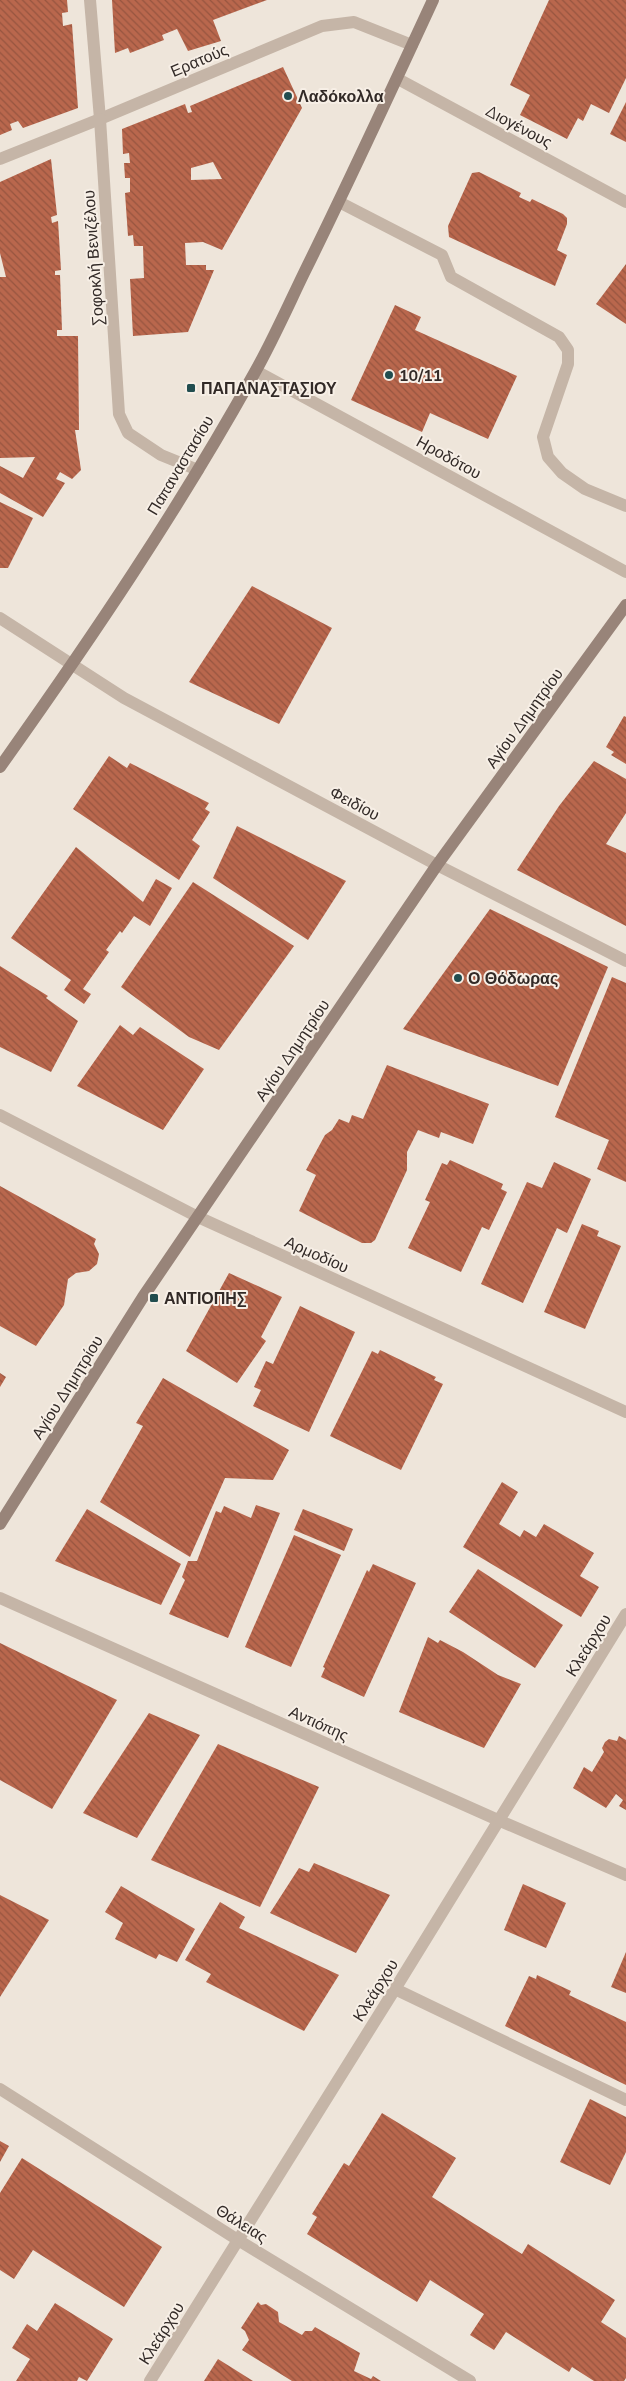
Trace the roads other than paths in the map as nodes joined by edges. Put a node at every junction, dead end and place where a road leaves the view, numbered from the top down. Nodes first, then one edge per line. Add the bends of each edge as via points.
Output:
1 (90, 0) edge
2 (433, 0) edge
3 (412, 46) junction
4 (398, 79) junction
5 (100, 119) junction
6 (0, 159) edge
7 (339, 202) junction
8 (626, 202) edge
9 (256, 371) junction
10 (198, 470) junction
11 (626, 506) edge
12 (626, 572) edge
13 (626, 606) edge
14 (0, 618) edge
15 (72, 666) junction
16 (0, 767) edge
17 (437, 865) junction
18 (626, 961) edge
19 (0, 1115) edge
20 (198, 1217) junction
21 (626, 1412) edge
22 (0, 1524) edge
23 (0, 1598) edge
24 (626, 1614) edge
25 (498, 1820) junction
26 (626, 1875) edge
27 (396, 1989) junction
28 (0, 2089) edge
29 (626, 2100) edge
30 (238, 2240) junction
31 (150, 2381) edge
32 (470, 2381) edge

1 - 5 street, Σοφοκλή Βενιζέλου
2 - 3 main road, Παπαναστασίου
3 - 4 main road, Παπαναστασίου
3 - 5 street, Ερατούς via 354,22 322,26
4 - 7 main road, Παπαναστασίου
4 - 8 street, Διογένους
5 - 6 street, Ερατούς
5 - 10 street, Σοφοκλή Βενιζέλου via 119,414 128,434 161,455
7 - 9 main road, Παπαναστασίου
7 - 11 street via 442,255 451,277 559,337 568,350 568,364 543,437 548,457 562,473 585,488
9 - 10 main road, Παπαναστασίου
9 - 12 street, Ηροδότου
10 - 15 main road, Παπαναστασίου
13 - 17 main road, Αγίου Δημητρίου
14 - 15 street, Φειδίου
15 - 16 main road, Παπαναστασίου
15 - 17 street, Φειδίου via 124,698
17 - 18 street, Φειδίου
17 - 20 main road, Αγίου Δημητρίου
19 - 20 street, Αρμοδίου
20 - 21 street, Αρμοδίου
20 - 22 main road, Αγίου Δημητρίου via 143,1297
23 - 25 street, Αντιόπης
24 - 25 street, Κλεάρχου
25 - 26 street, Αντιόπης
25 - 27 street, Κλεάρχου
27 - 29 street
27 - 30 street, Κλεάρχου
28 - 30 street, Θάλειας
30 - 31 street, Κλεάρχου
30 - 32 street, Θάλειας

